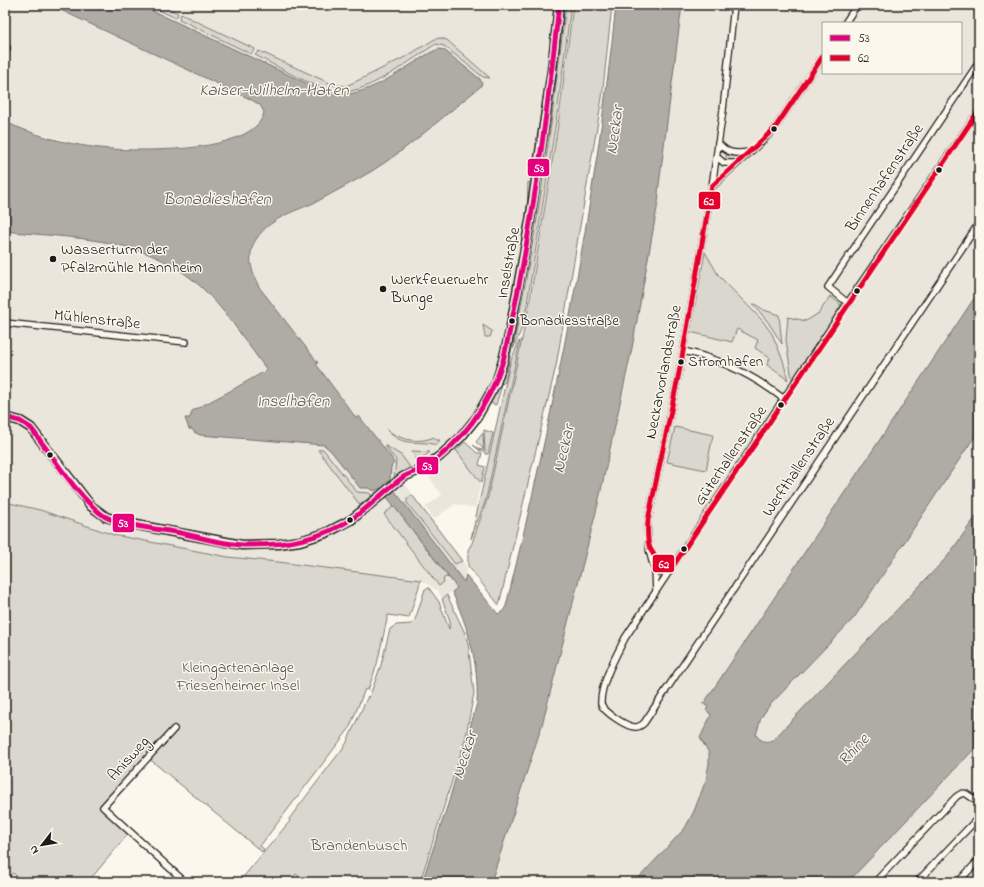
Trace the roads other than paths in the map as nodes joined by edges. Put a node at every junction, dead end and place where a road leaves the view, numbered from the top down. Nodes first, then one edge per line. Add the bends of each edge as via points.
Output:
1 (555, 5) edge
2 (559, 5) edge
3 (734, 5) edge
4 (857, 5) edge
5 (558, 20) junction
6 (846, 22) edge
7 (5, 45) edge
8 (5, 54) edge
9 (822, 58) edge
10 (979, 62) edge
11 (979, 110) edge
12 (718, 143) junction
13 (726, 152) junction
14 (749, 152) junction
15 (717, 157) junction
16 (736, 162) junction
17 (712, 186) junction
18 (979, 223) edge
19 (848, 304) junction
20 (5, 323) edge
21 (186, 342) dead end
22 (683, 351) junction
23 (784, 399) junction
24 (5, 417) edge
25 (651, 554) junction
26 (655, 569) junction
27 (669, 572) junction
28 (656, 591) junction
29 (640, 726) joint
30 (174, 729) dead end
31 (979, 800) edge
32 (979, 817) edge
33 (979, 860) edge
34 (185, 882) edge
35 (875, 882) edge
36 (917, 882) edge
37 (958, 882) edge

1 - 5 street, Inselstraße
2 - 5 street, Inselstraße
3 - 12 street, Neckarvorlandstraße
4 - 6 street
5 - 24 street, Inselstraße via 531,219 500,370 477,417 461,437 422,469 398,481 356,516 337,528 310,538 279,544 242,545 114,521 102,515 91,506 31,428 20,421
7 - 8 street
9 - 14 street via 775,128
10 - 19 street, Binnenhafenstraße via 828,288
11 - 19 street, Güterhallenstraße
12 - 13 street
12 - 15 street, Neckarvorlandstraße
13 - 14 street
13 - 15 street
14 - 16 street
15 - 16 street via 724,163
15 - 17 street, Neckarvorlandstraße
16 - 17 street
17 - 22 street, Neckarvorlandstraße
18 - 29 street, Werfthallenstraße
19 - 23 street, Güterhallenstraße
20 - 21 street, Mühlenstraße
22 - 23 street via 738,368
22 - 25 street, Neckarvorlandstraße via 650,506 647,530
23 - 27 street, Güterhallenstraße
25 - 26 street, Neckarvorlandstraße
25 - 27 street
26 - 27 street
26 - 28 street, Neckarvorlandstraße
27 - 28 street, Güterhallenstraße
28 - 29 street, Güterhallenstraße via 616,656 601,701 606,711 630,727
30 - 34 street, Anisweg via 103,807
31 - 35 street via 960,793
32 - 36 street
33 - 37 street

